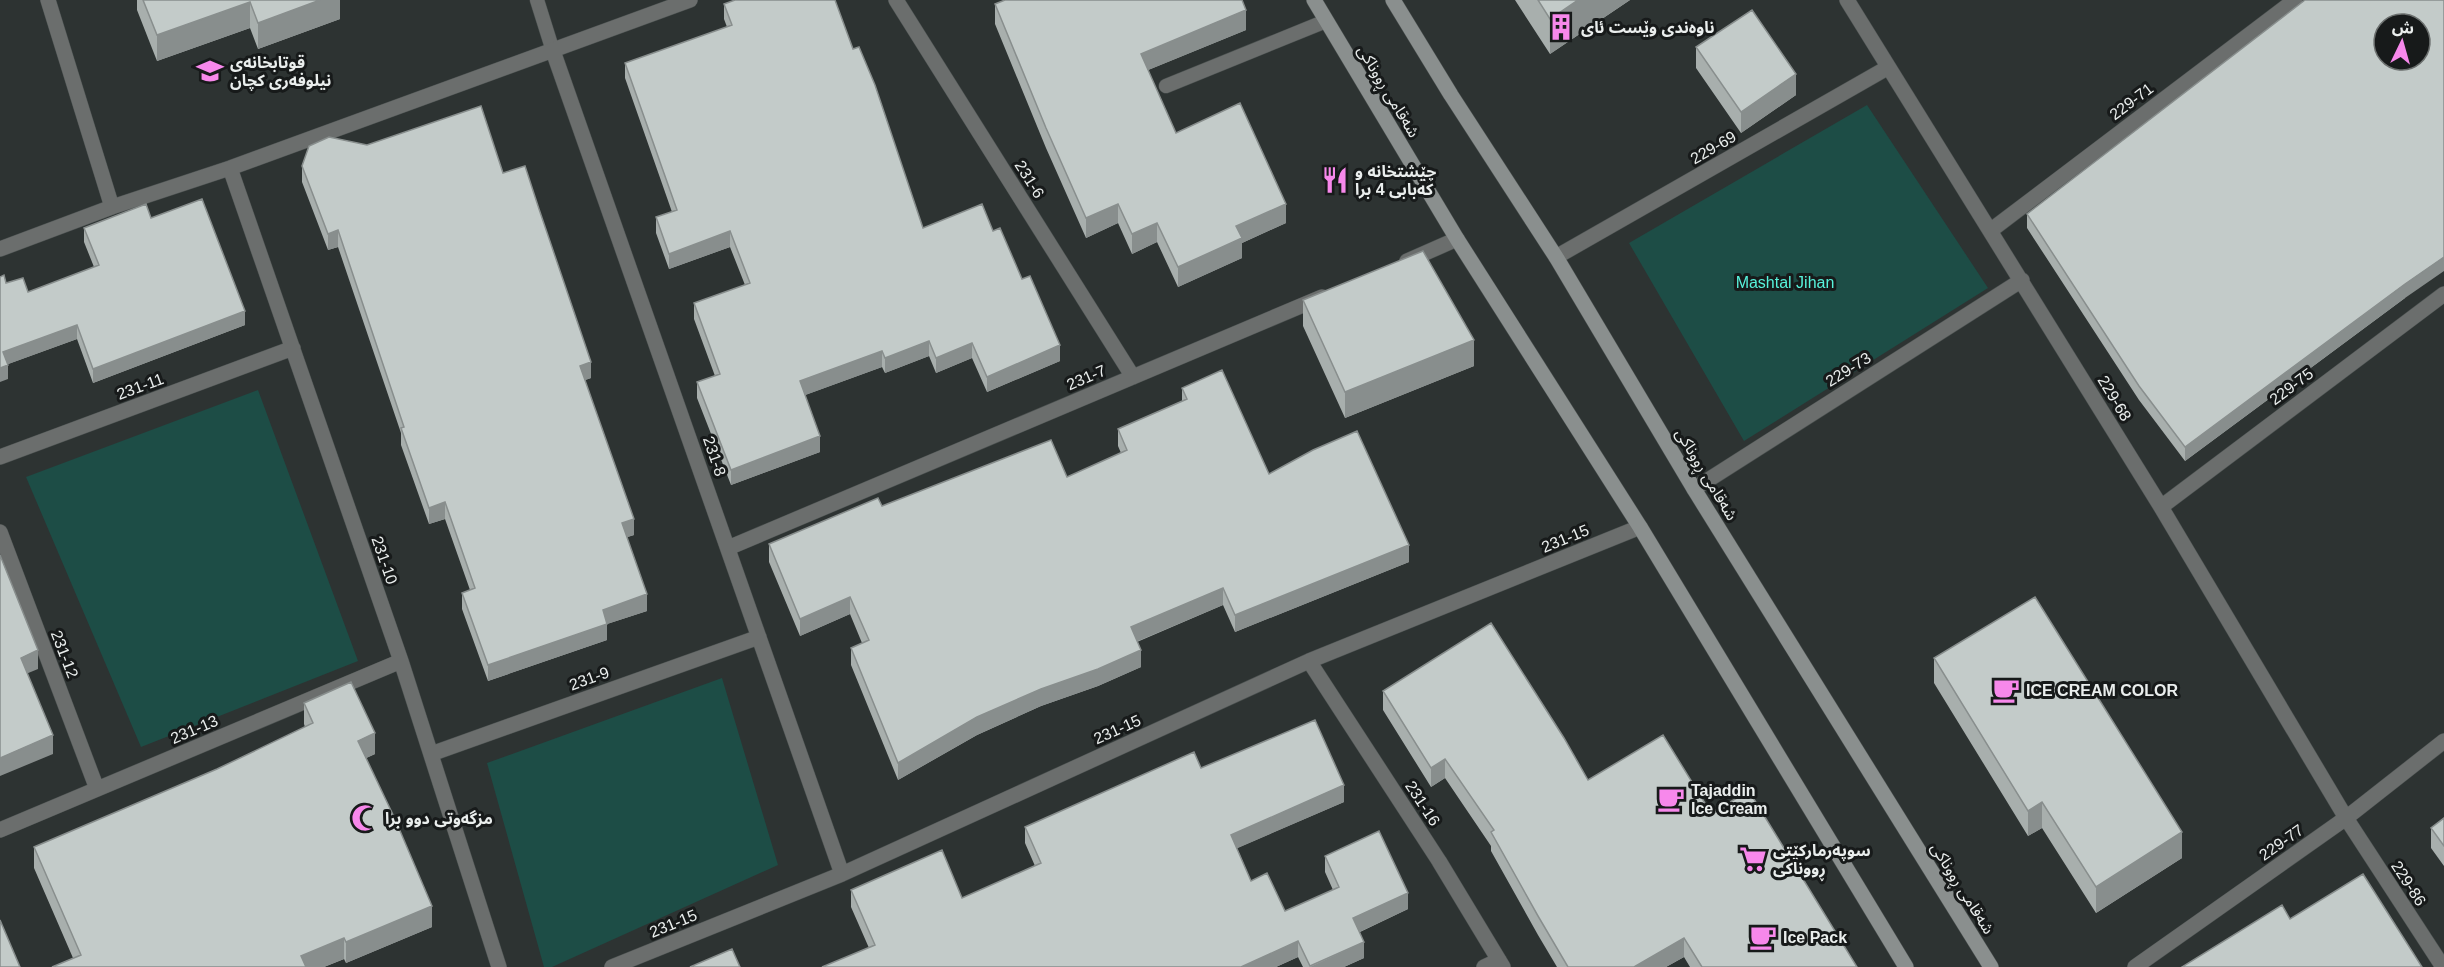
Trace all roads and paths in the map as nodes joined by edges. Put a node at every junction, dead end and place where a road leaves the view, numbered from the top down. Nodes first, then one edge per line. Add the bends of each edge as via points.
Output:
1 (48, 0) edge
2 (537, 0) edge
3 (690, 0) edge
4 (896, 0) edge
5 (1314, 0) edge
6 (1393, 0) edge
7 (1847, 0) edge
8 (2286, 2) edge
9 (1326, 21) junction
10 (553, 51) junction
11 (1887, 68) junction
12 (1166, 86) dead end
13 (230, 168) junction
14 (112, 207) junction
15 (1989, 231) junction
16 (1457, 239) junction
17 (0, 249) edge
18 (1556, 257) junction
19 (1392, 267) edge
20 (2022, 280) junction
21 (1338, 290) edge
22 (2444, 294) edge
23 (293, 348) junction
24 (1133, 376) junction
25 (0, 457) edge
26 (1694, 489) junction
27 (2161, 507) junction
28 (1640, 527) junction
29 (0, 532) edge
30 (728, 548) junction
31 (759, 637) junction
32 (401, 661) junction
33 (1309, 661) junction
34 (2444, 741) edge
35 (431, 754) junction
36 (97, 789) junction
37 (2346, 818) junction
38 (0, 830) edge
39 (842, 874) junction
40 (1501, 964) edge
41 (499, 967) edge
42 (612, 967) edge
43 (1484, 967) edge
44 (1906, 967) edge
45 (1991, 967) edge
46 (2135, 967) edge
47 (2442, 967) edge

1 - 14 street
2 - 10 lane
3 - 10 street
4 - 24 street, 231-6
5 - 9 main road, شەقامی ڕووناکی
6 - 18 main road, شەقامی ڕووناکی
7 - 11 street, 229-68
8 - 15 street, 229-71
9 - 12 lane
9 - 16 main road, شەقامی ڕووناکی
10 - 13 street
10 - 30 street, 231-8
11 - 15 street, 229-68
11 - 18 street, 229-69
13 - 14 street
13 - 23 street, 231-10
14 - 17 street
15 - 20 street, 229-68
16 - 19 street
16 - 28 main road, شەقامی ڕووناکی
18 - 26 main road, شەقامی ڕووناکی
20 - 26 street, 229-73
20 - 27 street, 229-68
21 - 24 street, 231-7
22 - 27 street, 229-75
23 - 25 street, 231-11
23 - 32 street, 231-10
24 - 30 street, 231-7
26 - 45 main road, شەقامی ڕووناکی
27 - 37 street, 229-68
28 - 33 street, 231-15
28 - 44 main road, شەقامی ڕووناکی
29 - 36 street, 231-12
30 - 31 street, 231-8
31 - 35 street, 231-9
31 - 39 street, 231-8
32 - 35 street, 231-10
32 - 36 street, 231-13
33 - 39 street, 231-15
33 - 40 street, 231-16
34 - 37 street, 229-77
35 - 41 street, 231-10
36 - 38 street, 231-13
37 - 46 street, 229-77
37 - 47 street, 229-86
39 - 42 street, 231-15
40 - 43 street

